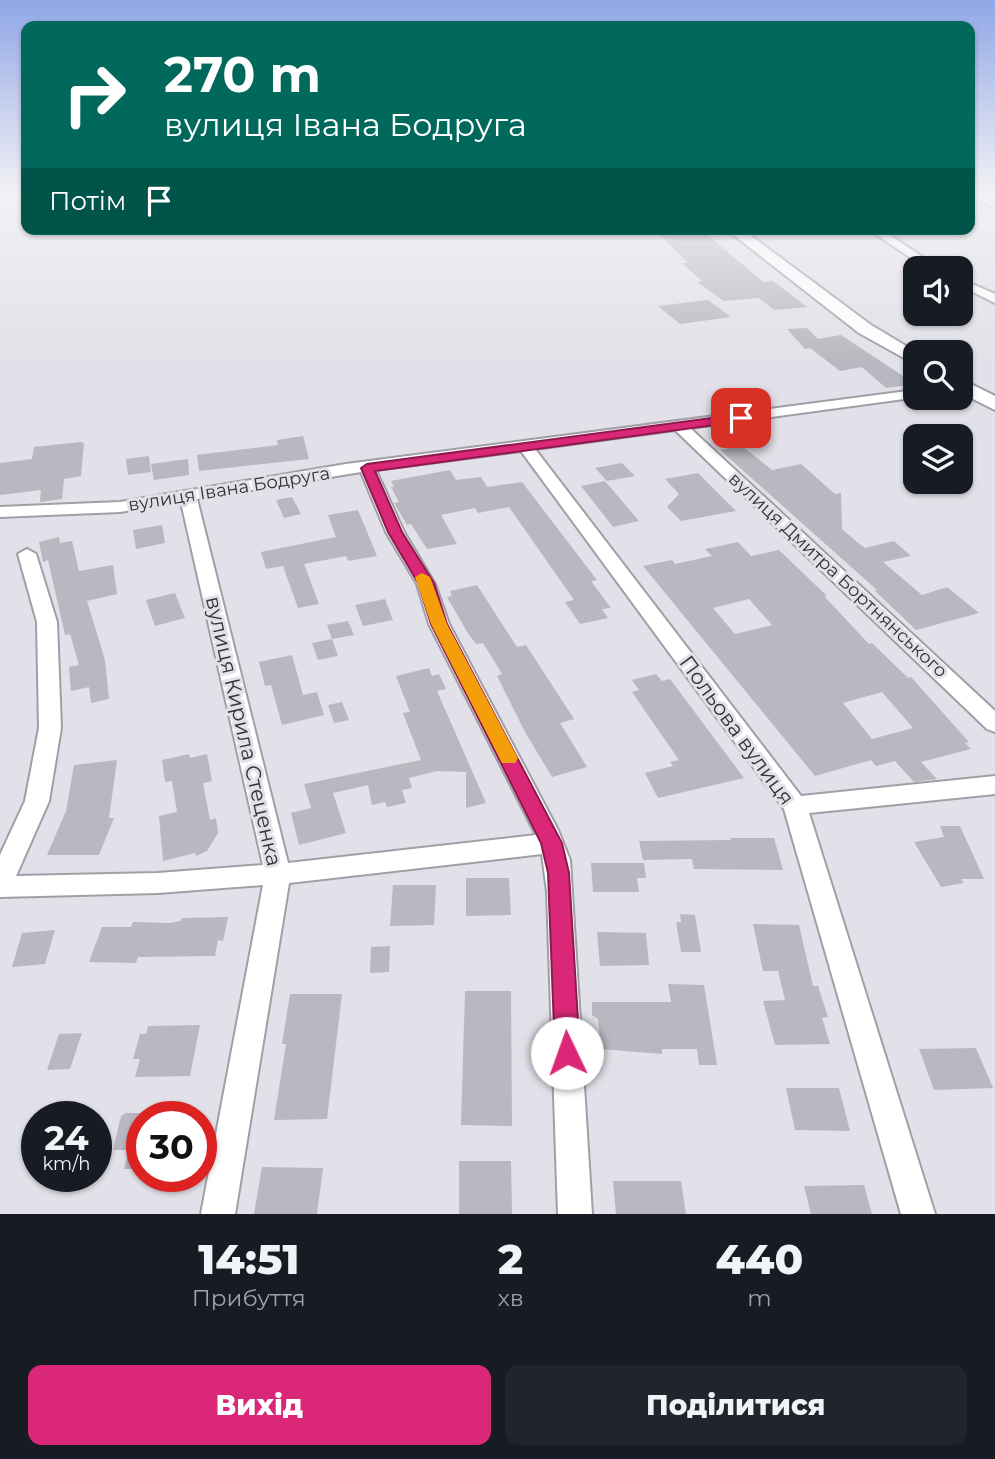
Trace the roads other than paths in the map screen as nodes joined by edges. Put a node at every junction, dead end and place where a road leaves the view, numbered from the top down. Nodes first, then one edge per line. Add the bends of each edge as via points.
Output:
1 (760, 250) edge
2 (973, 288) edge
3 (995, 299) edge
4 (903, 352) edge
5 (973, 393) edge
6 (903, 396) edge
7 (995, 404) edge
8 (680, 426) junction
9 (525, 446) junction
10 (367, 468) junction
11 (188, 496) junction
12 (0, 512) edge
13 (27, 554) dead end
14 (995, 724) edge
15 (995, 785) edge
16 (795, 806) junction
17 (552, 843) junction
18 (278, 874) junction
19 (0, 885) edge
20 (218, 1214) edge
21 (575, 1214) edge
22 (918, 1214) edge

1 - 4 street via 869,332
2 - 3 street
5 - 7 street
6 - 8 street, вулиця Івана Бодруга
8 - 9 street, вулиця Івана Бодруга
8 - 14 street, вулиця Дмитра Бортнянського
9 - 10 street, вулиця Івана Бодруга
9 - 16 street, Польова вулиця
10 - 11 street, вулиця Івана Бодруга
10 - 17 street via 395,532 426,583 439,624
11 - 12 street, вулиця Івана Бодруга via 109,508
11 - 18 street, вулиця Кирила Стеценка
13 - 19 street via 47,621 50,728 37,801
15 - 16 street
16 - 22 street, Польова вулиця
17 - 18 street
17 - 21 street via 559,882
18 - 19 street via 158,883
18 - 20 street, вулиця Кирила Стеценка

